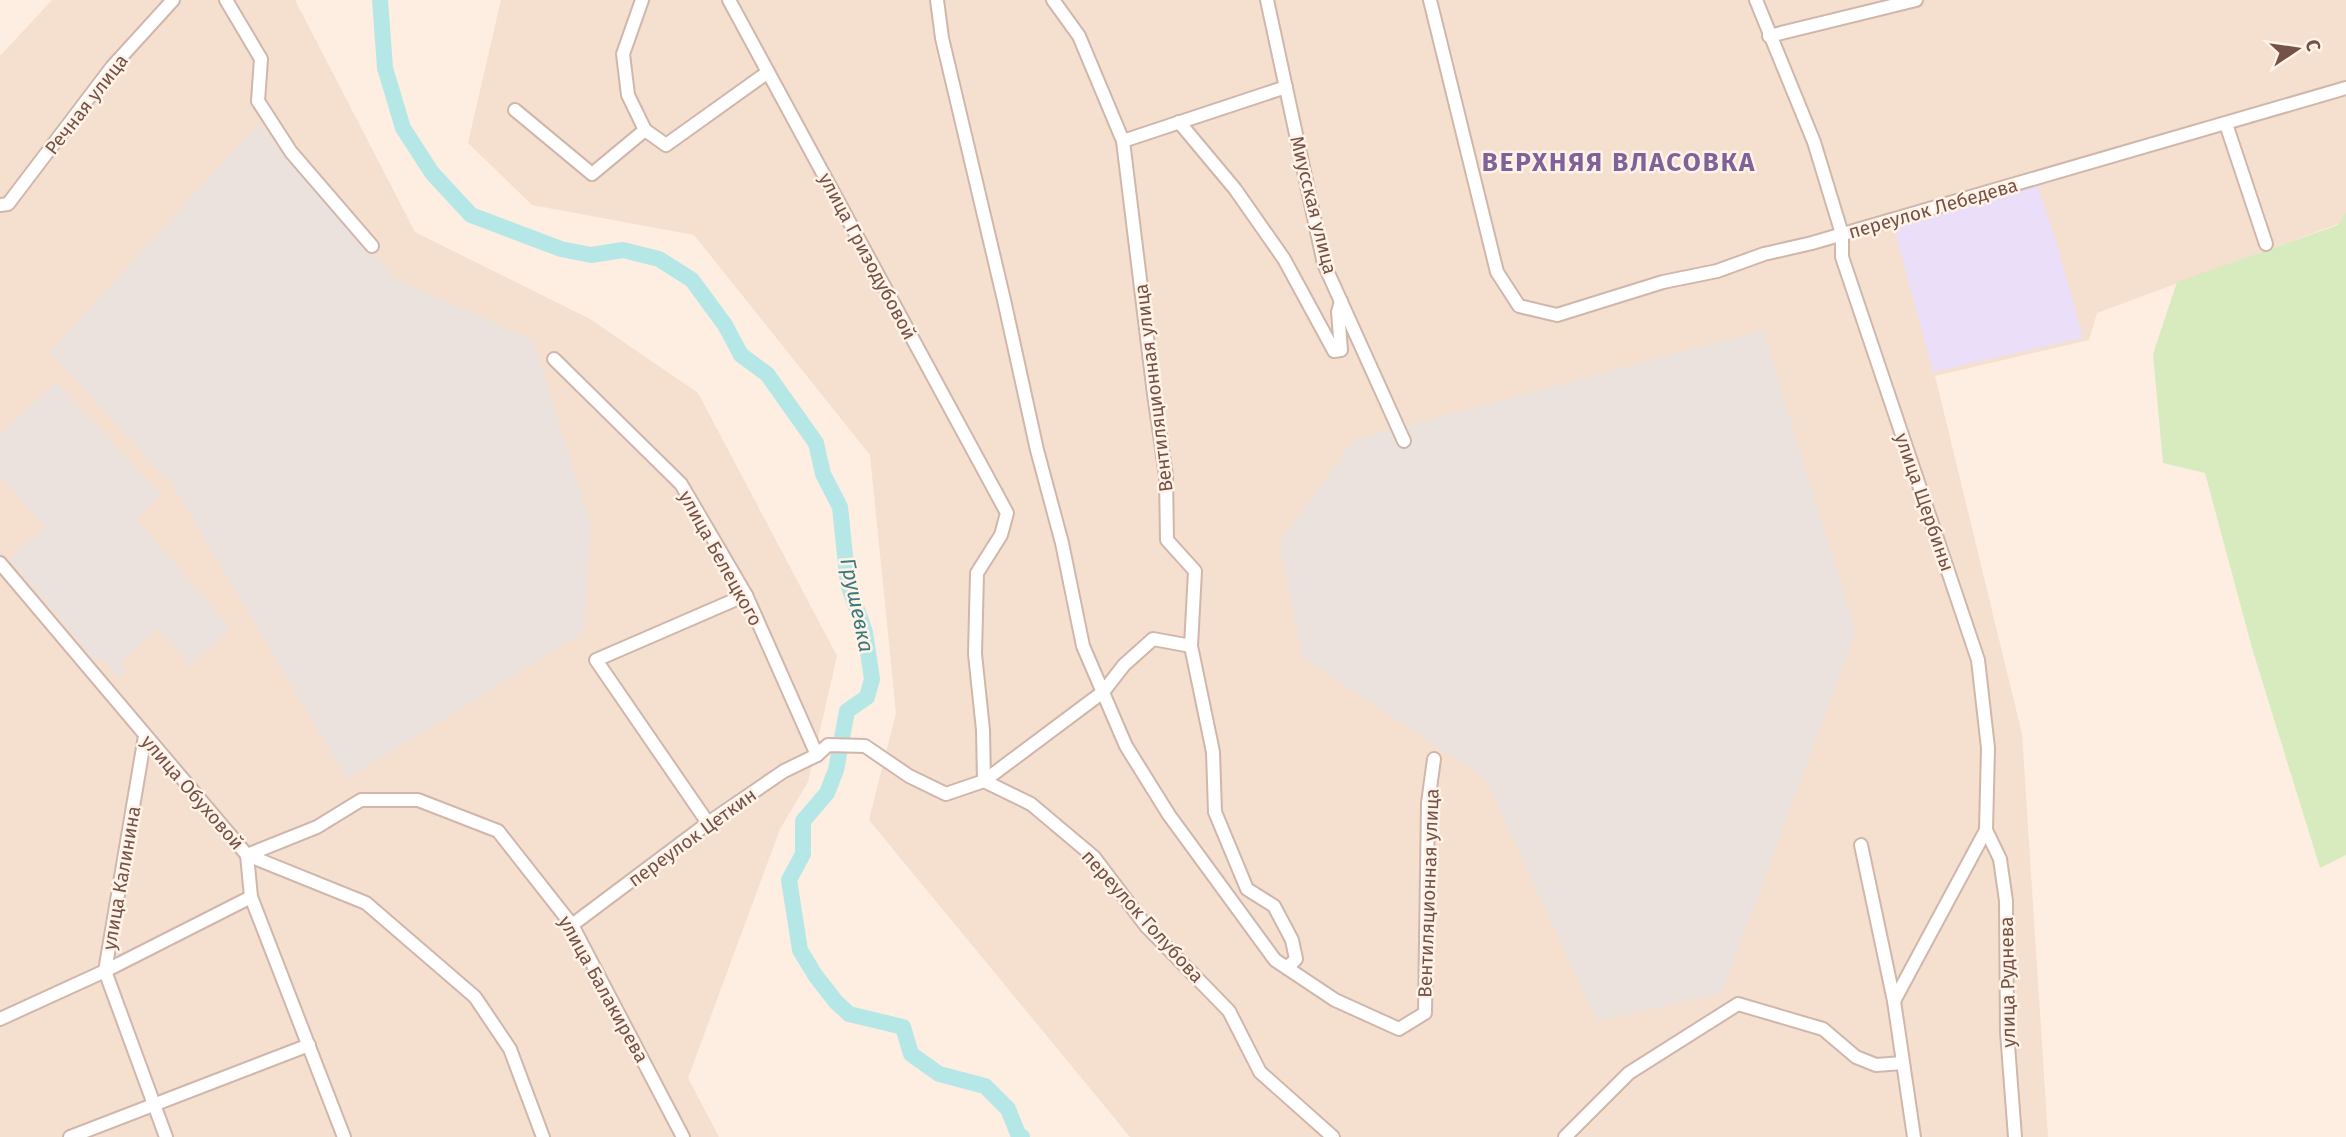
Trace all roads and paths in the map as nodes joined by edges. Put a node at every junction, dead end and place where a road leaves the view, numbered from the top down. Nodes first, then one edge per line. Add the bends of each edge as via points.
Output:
1 (173, 0) edge
2 (226, 0) edge
3 (642, 0) edge
4 (729, 0) edge
5 (937, 0) edge
6 (1053, 0) edge
7 (1267, 0) edge
8 (1430, 0) edge
9 (1756, 0) edge
10 (1916, 0) edge
11 (1769, 36) junction
12 (768, 72) junction
13 (1286, 87) junction
14 (2346, 88) edge
15 (515, 110) dead end
16 (1179, 122) junction
17 (2226, 124) junction
18 (645, 130) junction
19 (1123, 141) junction
20 (0, 205) edge
21 (1842, 234) junction
22 (2266, 244) dead end
23 (373, 246) dead end
24 (1341, 301) junction
25 (554, 359) dead end
26 (1404, 440) dead end
27 (0, 563) edge
28 (746, 595) junction
29 (1191, 646) junction
30 (1103, 692) junction
31 (145, 736) junction
32 (817, 755) junction
33 (1434, 759) dead end
34 (984, 781) junction
35 (708, 823) junction
36 (1986, 830) junction
37 (1861, 845) dead end
38 (247, 855) junction
39 (251, 897) junction
40 (572, 925) junction
41 (1287, 968) junction
42 (105, 971) junction
43 (1894, 1001) junction
44 (0, 1018) edge
45 (309, 1045) junction
46 (1903, 1063) junction
47 (154, 1104) junction
48 (70, 1137) edge
49 (166, 1137) edge
50 (344, 1137) edge
51 (543, 1137) edge
52 (683, 1137) edge
53 (1333, 1137) edge
54 (1565, 1137) edge
55 (1914, 1137) edge
56 (2015, 1137) edge

1 - 20 street, Речная улица via 112,67 8,204
2 - 23 street via 261,59 258,101 291,152
3 - 18 street via 623,54 628,95
4 - 12 street, улица Гризодубовой
5 - 30 street via 1083,646
6 - 19 street, Вентиляционная улица via 1079,36
7 - 13 street, Миусская улица
8 - 21 street, переулок Лебедева via 1497,272 1519,306 1557,316
9 - 11 street, улица Щербины
10 - 11 street
11 - 21 street, улица Щербины via 1814,142
12 - 18 street via 666,145
12 - 34 street, улица Гризодубовой via 1007,513 1001,535 977,573 975,654
13 - 16 street
13 - 24 street, Миусская улица via 1324,264
14 - 17 street, переулок Лебедева
15 - 18 street via 592,174
16 - 19 street
16 - 24 street via 1235,189 1284,259 1334,351 1341,350
17 - 21 street, переулок Лебедева
17 - 22 street
19 - 29 street, Вентиляционная улица via 1166,476 1167,540 1195,570
21 - 36 street, улица Щербины via 1842,257 1978,660 1988,748
24 - 26 street, Миусская улица
25 - 28 street, улица Белецкого via 681,484
27 - 31 street, улица Обуховой
28 - 32 street, улица Белецкого
28 - 35 street via 596,660
29 - 30 street via 1153,639
29 - 41 street, Вентиляционная улица via 1213,752 1215,812 1247,889 1274,906 1293,940 1296,959
30 - 34 street
30 - 41 street via 1126,746 1169,816 1275,960
31 - 38 street, улица Обуховой
31 - 42 street, улица Калинина
32 - 34 street, переулок Цеткин via 828,745 864,746 946,794
32 - 35 street, переулок Цеткин via 784,771
33 - 41 street, Вентиляционная улица via 1428,803 1424,1013 1399,1029 1335,1000
34 - 53 street, переулок Голубова via 1031,804 1094,857 1146,926 1229,1011 1260,1072
35 - 40 street, переулок Цеткин
36 - 43 street, улица Щербины
36 - 56 street, улица Руднева via 2000,859 2006,901 2007,1032
37 - 43 street
38 - 39 street, улица Обуховой
38 - 40 street, улица Балакирева via 317,827 361,800 418,800 498,831
38 - 51 street via 366,903 475,997 510,1049
39 - 42 street
39 - 45 street, улица Обуховой
40 - 52 street, улица Балакирева
42 - 44 street
42 - 47 street, улица Калинина
43 - 46 street
45 - 47 street
45 - 50 street, улица Обуховой
46 - 54 street via 1876,1065 1856,1057 1823,1029 1738,1004 1629,1073
46 - 55 street
47 - 48 street
47 - 49 street, улица Калинина

